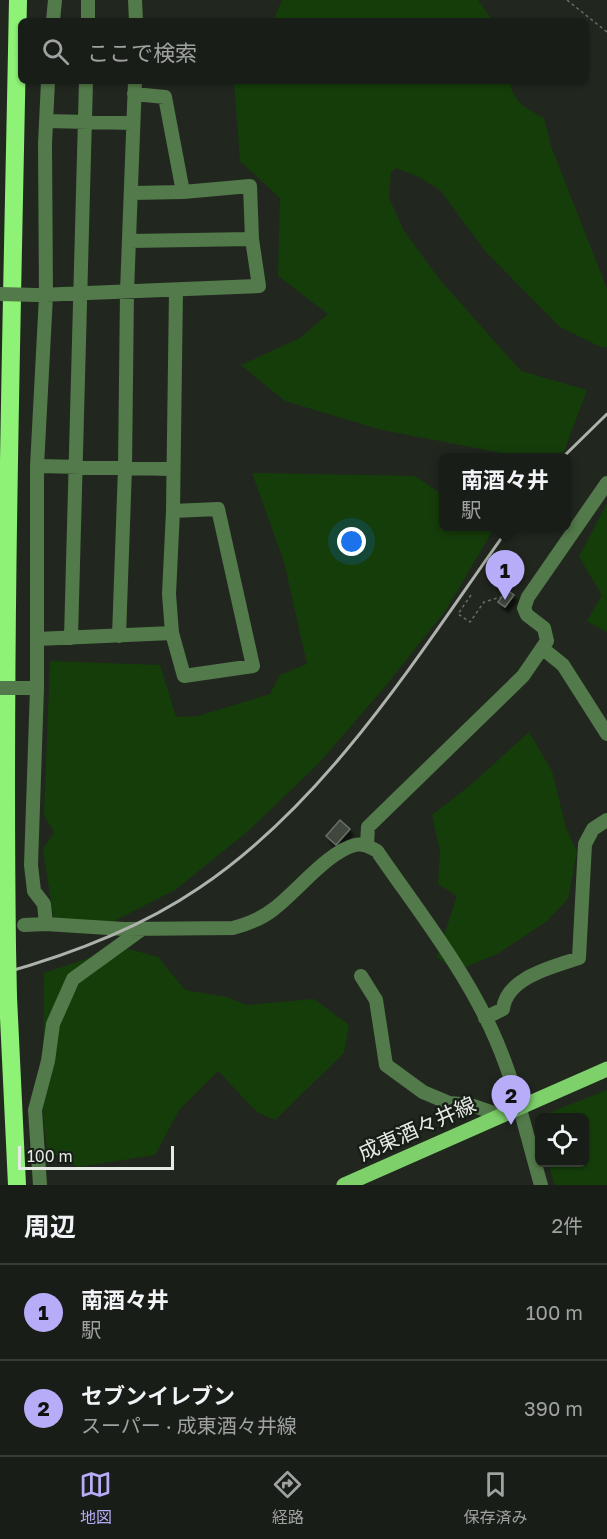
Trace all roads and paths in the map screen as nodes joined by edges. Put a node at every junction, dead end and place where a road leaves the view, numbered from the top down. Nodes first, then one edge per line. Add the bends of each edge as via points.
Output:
1 (18, 0) edge
2 (55, 0) edge
3 (88, 0) edge
4 (135, 0) edge
5 (567, 0) edge
6 (53, 18) edge
7 (88, 18) edge
8 (136, 18) edge
9 (607, 32) edge
10 (48, 84) edge
11 (86, 84) edge
12 (134, 88) edge
13 (46, 121) junction
14 (85, 122) junction
15 (133, 123) junction
16 (183, 192) junction
17 (132, 193) junction
18 (252, 239) junction
19 (129, 242) junction
20 (176, 290) junction
21 (127, 292) junction
22 (0, 294) edge
23 (80, 294) junction
24 (41, 295) junction
25 (37, 466) junction
26 (76, 467) junction
27 (125, 468) junction
28 (172, 469) junction
29 (607, 483) edge
30 (173, 511) junction
31 (471, 595) dead end
32 (501, 597) dead end
33 (172, 633) junction
34 (119, 636) junction
35 (71, 638) junction
36 (37, 639) junction
37 (542, 648) junction
38 (0, 688) edge
39 (37, 688) junction
40 (607, 734) edge
41 (607, 820) edge
42 (367, 845) junction
43 (46, 924) junction
44 (24, 925) dead end
45 (142, 929) junction
46 (361, 976) dead end
47 (485, 1018) junction
48 (607, 1069) edge
49 (519, 1107) junction
50 (500, 1115) junction
51 (17, 1185) edge
52 (40, 1185) edge
53 (344, 1185) edge
54 (541, 1185) edge

1 - 51 highway, bridge via 5,794 8,997
2 - 6 street
3 - 7 street
4 - 8 street
5 - 9 path
10 - 13 street
11 - 14 street
12 - 15 street
12 - 16 street via 165,97
13 - 14 street
13 - 24 street
14 - 15 street
14 - 23 street
15 - 17 street
16 - 17 street
16 - 18 street via 250,186
17 - 19 street
18 - 19 street
18 - 20 street via 259,286
19 - 21 street
20 - 21 street
20 - 28 street
21 - 23 street
21 - 27 street
22 - 24 street, bridge
23 - 24 street
23 - 26 street
24 - 25 street
25 - 26 street
25 - 36 street
26 - 27 street
26 - 35 street
27 - 28 street
27 - 34 street
28 - 30 street
29 - 37 street via 528,597 524,608 544,628 547,641
30 - 33 street via 168,594
30 - 33 street via 218,509 253,666 184,676
31 - 32 path via 458,614 470,622 484,602
33 - 34 street
34 - 35 street
35 - 36 street
36 - 39 street
37 - 40 street via 563,664
37 - 42 street via 524,676 368,827
38 - 39 street, bridge
39 - 43 street via 31,865 34,891 44,904
41 - 47 street via 593,829 585,844 579,958 520,982 504,998 503,1009
42 - 45 street via 356,845 336,854 274,910 251,923 233,928
42 - 47 street via 377,851 442,943
43 - 44 street
43 - 45 street
45 - 52 street via 73,979 53,1024 35,1110
46 - 50 street via 376,1000 387,1065 423,1092
47 - 49 street via 497,1041
48 - 49 main road, 成東酒々井線
49 - 50 main road, 成東酒々井線
49 - 54 street
50 - 53 main road, 成東酒々井線

